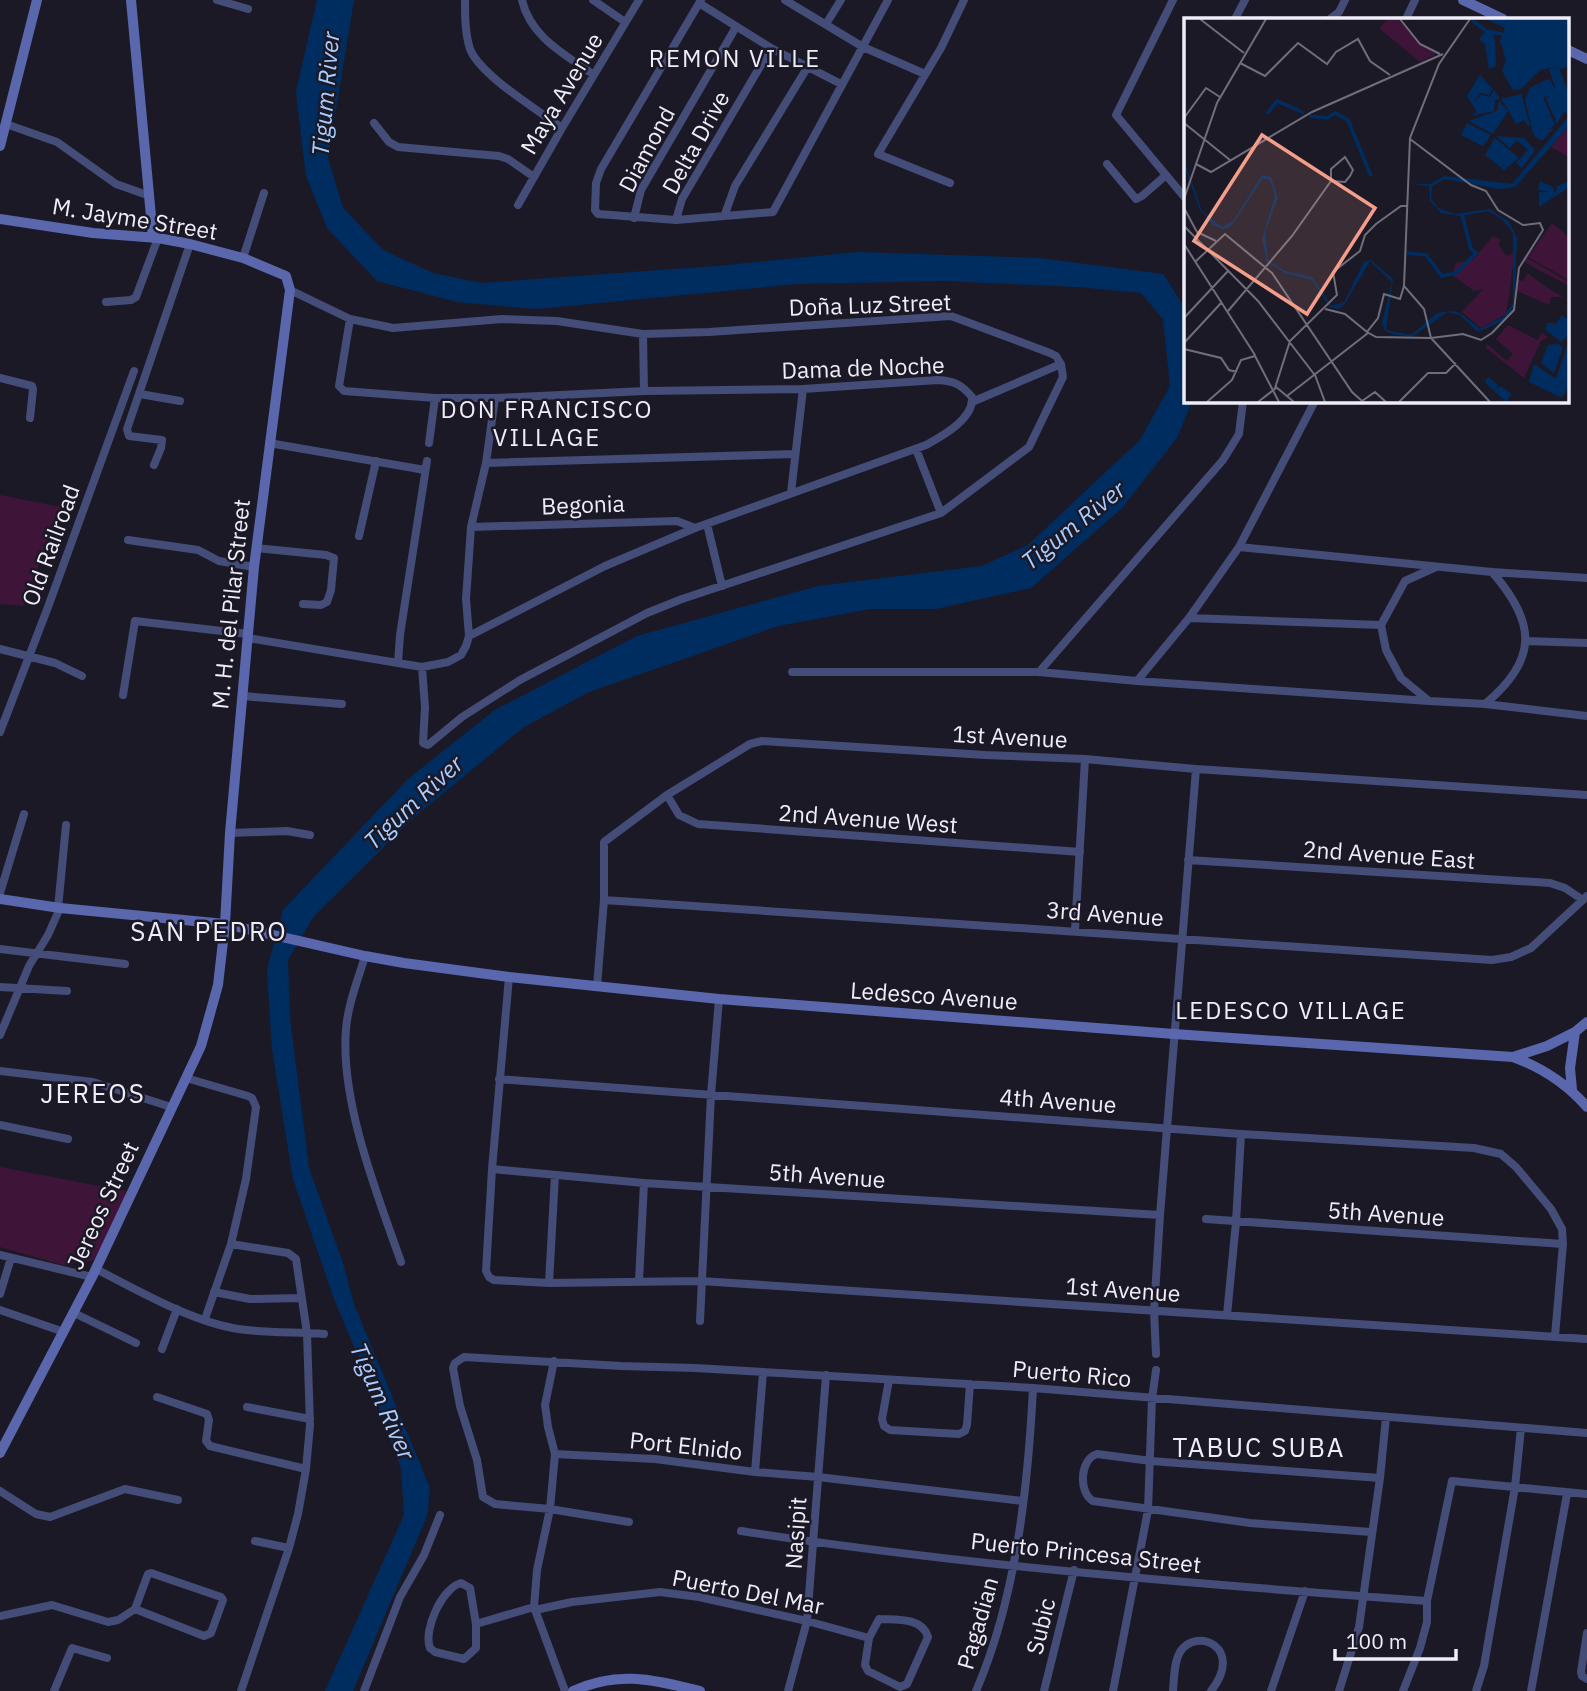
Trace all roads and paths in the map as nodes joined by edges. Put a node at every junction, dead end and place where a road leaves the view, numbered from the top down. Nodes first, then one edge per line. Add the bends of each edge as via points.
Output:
1 (37, 0) edge
2 (131, 0) edge
3 (217, 0) edge
4 (465, 0) edge
5 (522, 0) edge
6 (593, 0) edge
7 (639, 0) edge
8 (785, 0) edge
9 (841, 0) edge
10 (888, 0) edge
11 (964, 0) edge
12 (1173, 0) edge
13 (1245, 0) edge
14 (1345, 0) edge
15 (1415, 0) edge
16 (1463, 0) edge
17 (700, 1) edge
18 (795, 3) edge
19 (248, 9) dead end
20 (1236, 18) edge
21 (1331, 18) edge
22 (1406, 18) edge
23 (1501, 18) edge
24 (625, 22) junction
25 (826, 24) junction
26 (736, 27) junction
27 (863, 47) junction
28 (771, 48) junction
29 (1570, 51) edge
30 (1587, 59) edge
31 (807, 68) junction
32 (925, 74) junction
33 (594, 75) junction
34 (841, 85) junction
35 (374, 123) dead end
36 (6, 124) junction
37 (562, 128) junction
38 (0, 146) edge
39 (1107, 164) dead end
40 (1165, 176) junction
41 (534, 177) junction
42 (950, 183) dead end
43 (264, 193) dead end
44 (150, 196) junction
45 (1184, 198) edge
46 (518, 205) dead end
47 (725, 214) junction
48 (634, 218) junction
49 (0, 219) edge
50 (676, 220) junction
51 (155, 238) junction
52 (190, 244) junction
53 (243, 258) junction
54 (290, 290) junction
55 (106, 302) dead end
56 (349, 319) junction
57 (643, 334) junction
58 (1061, 364) junction
59 (134, 371) dead end
60 (0, 378) edge
61 (803, 389) junction
62 (644, 391) junction
63 (140, 394) junction
64 (435, 398) junction
65 (495, 398) junction
66 (180, 401) dead end
67 (972, 402) junction
68 (1243, 402) edge
69 (1314, 402) edge
70 (30, 418) dead end
71 (269, 443) junction
72 (429, 443) dead end
73 (916, 449) junction
74 (794, 454) junction
75 (376, 461) junction
76 (486, 463) junction
77 (154, 465) dead end
78 (791, 493) junction
79 (941, 513) junction
80 (707, 524) junction
81 (471, 527) junction
82 (695, 528) junction
83 (359, 536) dead end
84 (128, 540) dead end
85 (1239, 547) junction
86 (256, 548) junction
87 (1438, 566) junction
88 (254, 567) junction
89 (1492, 572) junction
90 (1587, 578) edge
91 (722, 586) junction
92 (303, 604) dead end
93 (1189, 618) junction
94 (1381, 625) junction
95 (248, 636) junction
96 (469, 636) junction
97 (1525, 641) junction
98 (1587, 643) edge
99 (0, 649) edge
100 (30, 656) junction
101 (398, 663) junction
102 (422, 667) junction
103 (792, 672) dead end
104 (1039, 672) junction
105 (82, 676) dead end
106 (1137, 681) junction
107 (123, 695) dead end
108 (242, 696) junction
109 (1429, 701) junction
110 (342, 704) dead end
111 (1485, 704) junction
112 (1587, 716) edge
113 (0, 733) edge
114 (1085, 759) junction
115 (1196, 769) junction
116 (1587, 794) edge
117 (667, 795) junction
118 (24, 814) dead end
119 (66, 825) dead end
120 (230, 833) junction
121 (310, 835) dead end
122 (1080, 852) junction
123 (1188, 860) junction
124 (0, 893) edge
125 (1585, 898) edge
126 (0, 899) edge
127 (604, 900) junction
128 (59, 908) junction
129 (225, 924) junction
130 (1075, 930) junction
131 (1181, 937) junction
132 (0, 949) edge
133 (36, 955) junction
134 (360, 955) junction
135 (125, 964) dead end
136 (509, 977) junction
137 (597, 986) junction
138 (0, 987) edge
139 (20, 989) junction
140 (67, 991) dead end
141 (719, 999) junction
142 (1587, 1022) edge
143 (1574, 1032) junction
144 (1174, 1034) junction
145 (0, 1035) edge
146 (1513, 1057) junction
147 (0, 1071) edge
148 (186, 1078) junction
149 (499, 1079) junction
150 (1572, 1090) junction
151 (711, 1094) junction
152 (171, 1107) junction
153 (1587, 1107) edge
154 (0, 1125) edge
155 (1167, 1127) junction
156 (1241, 1134) junction
157 (68, 1139) dead end
158 (492, 1169) junction
159 (555, 1175) junction
160 (644, 1183) junction
161 (706, 1186) junction
162 (1160, 1216) junction
163 (1206, 1219) dead end
164 (1236, 1223) junction
165 (231, 1244) junction
166 (1563, 1244) junction
167 (0, 1255) edge
168 (11, 1258) junction
169 (401, 1262) dead end
170 (94, 1273) junction
171 (639, 1281) junction
172 (701, 1281) junction
173 (550, 1283) junction
174 (214, 1292) junction
175 (0, 1294) edge
176 (301, 1298) junction
177 (177, 1308) junction
178 (0, 1310) edge
179 (1154, 1311) junction
180 (74, 1312) junction
181 (1227, 1315) junction
182 (205, 1319) junction
183 (700, 1321) dead end
184 (64, 1332) junction
185 (307, 1333) junction
186 (324, 1334) dead end
187 (1555, 1336) junction
188 (1587, 1339) edge
189 (136, 1343) dead end
190 (162, 1349) dead end
191 (1156, 1354) dead end
192 (554, 1361) junction
193 (1156, 1370) dead end
194 (763, 1372) junction
195 (826, 1375) junction
196 (889, 1380) junction
197 (970, 1384) junction
198 (1033, 1388) junction
199 (157, 1397) dead end
200 (1152, 1399) junction
201 (247, 1407) dead end
202 (1386, 1417) junction
203 (310, 1419) junction
204 (1521, 1427) junction
205 (1587, 1433) edge
206 (0, 1453) edge
207 (555, 1454) junction
208 (1151, 1461) junction
209 (306, 1469) junction
210 (755, 1472) junction
211 (818, 1477) junction
212 (1380, 1478) junction
213 (1515, 1487) junction
214 (0, 1491) edge
215 (1566, 1494) junction
216 (1587, 1494) edge
217 (177, 1500) dead end
218 (1023, 1501) junction
219 (550, 1510) junction
220 (1148, 1510) junction
221 (440, 1515) dead end
222 (629, 1522) dead end
223 (741, 1531) dead end
224 (1371, 1532) junction
225 (255, 1541) dead end
226 (814, 1542) junction
227 (289, 1548) junction
228 (1013, 1564) junction
229 (1074, 1570) junction
230 (1134, 1579) junction
231 (1305, 1591) junction
232 (1363, 1596) junction
233 (1427, 1601) junction
234 (535, 1608) junction
235 (135, 1609) junction
236 (0, 1616) edge
237 (807, 1621) junction
238 (476, 1624) junction
239 (1587, 1633) edge
240 (869, 1638) junction
241 (107, 1658) dead end
242 (1587, 1679) edge
243 (54, 1691) edge
244 (241, 1691) edge
245 (365, 1691) edge
246 (565, 1691) edge
247 (573, 1691) edge
248 (700, 1691) edge
249 (788, 1691) edge
250 (976, 1691) edge
251 (1044, 1691) edge
252 (1113, 1691) edge
253 (1173, 1691) edge
254 (1211, 1691) edge
255 (1271, 1691) edge
256 (1339, 1691) edge
257 (1403, 1691) edge
258 (1476, 1691) edge
259 (1531, 1691) edge

1 - 36 street
2 - 44 street
3 - 19 street
4 - 37 street via 465,31 471,52 482,67
5 - 33 street via 541,36
6 - 24 street
7 - 24 street, Maya Avenue
8 - 18 street
9 - 25 street
10 - 27 street
11 - 32 street
12 - 40 street via 1116,115
13 - 20 street
14 - 21 street
15 - 22 street
16 - 23 street
17 - 26 street
17 - 48 street via 596,183 596,212
18 - 25 street
24 - 33 street, Maya Avenue
25 - 27 street
26 - 28 street
26 - 48 street, Diamond via 639,194
27 - 32 street
27 - 34 street
28 - 31 street
28 - 50 street, Delta Drive via 682,199
29 - 30 street
31 - 34 street
31 - 47 street via 735,186
32 - 42 street via 878,154
33 - 37 street, Maya Avenue
34 - 47 street via 773,212
35 - 41 street via 398,147 499,156
36 - 38 street
36 - 44 street via 57,142 116,184
37 - 41 street, Maya Avenue
39 - 40 street via 1136,199
40 - 45 street
41 - 46 street, Maya Avenue
43 - 53 street
44 - 51 street
47 - 50 street
48 - 50 street
49 - 51 street, M. Jayme Street
51 - 52 street, M. Jayme Street
51 - 55 street via 136,297
52 - 53 street, M. Jayme Street
52 - 63 street
53 - 54 street, M. Jayme Street via 286,276
54 - 56 street, Doña Luz Street
54 - 71 street, M. H. del Pilar Street
56 - 57 street, Doña Luz Street via 393,328 502,319 557,321
56 - 64 street, Dama de Noche via 341,390
57 - 58 street, Doña Luz Street via 951,316 1050,353
57 - 62 street
58 - 67 street
58 - 79 street via 1059,389 1029,447
59 - 100 street, Old Railroad
60 - 70 street via 32,386
61 - 62 street, Dama de Noche
61 - 67 street, Dama de Noche via 952,381 961,385
61 - 74 street
62 - 65 street, Dama de Noche
63 - 66 street
63 - 77 street via 127,433 162,440
64 - 65 street, Dama de Noche
64 - 72 street
65 - 76 street
67 - 73 street via 955,426
68 - 104 street via 1238,434 1223,460
69 - 85 street
71 - 75 street
71 - 86 street, M. H. del Pilar Street
73 - 78 street
73 - 79 street
74 - 76 street
74 - 78 street
75 - 83 street
75 - 101 street via 426,465
76 - 81 street
78 - 80 street
79 - 91 street
80 - 82 street
80 - 91 street
81 - 82 street, Begonia via 677,521
81 - 96 street
82 - 96 street via 605,566
84 - 88 street via 198,550 219,561
85 - 87 street
85 - 93 street
86 - 88 street, M. H. del Pilar Street
86 - 92 street via 334,558 327,602
87 - 89 street
87 - 94 street via 1405,581
88 - 95 street, M. H. del Pilar Street
89 - 90 street
89 - 97 street via 1520,612
91 - 102 street via 647,613 520,680 428,745 424,743
93 - 94 street
93 - 106 street
94 - 109 street via 1386,650 1401,678
95 - 101 street
95 - 107 street via 135,621
95 - 108 street, M. H. del Pilar Street
96 - 102 street via 461,655
97 - 98 street
97 - 111 street via 1516,673
99 - 100 street
100 - 105 street
100 - 113 street, Old Railroad
101 - 102 street
103 - 104 street
104 - 106 street
106 - 109 street
108 - 110 street
108 - 120 street, M. H. del Pilar Street
109 - 111 street
111 - 112 street
114 - 115 street, 1st Avenue
114 - 117 street, 1st Avenue via 762,741
114 - 122 street
115 - 116 street, 1st Avenue
115 - 123 street
117 - 122 street, 2nd Avenue West via 679,815 698,824
117 - 127 street, 1st Avenue via 604,842
118 - 124 street
119 - 128 street
120 - 121 street
120 - 129 street, M. H. del Pilar Street
122 - 130 street
123 - 125 street, 2nd Avenue East via 1550,883
123 - 131 street
125 - 131 street, 3rd Avenue via 1531,948 1492,960
126 - 128 street, Ledesco Avenue
127 - 130 street, 3rd Avenue
127 - 137 street, 1st Avenue
128 - 129 street, Ledesco Avenue
128 - 133 street
129 - 134 street, Ledesco Avenue
129 - 148 street, Jereos Street via 218,985 201,1046
130 - 131 street, 3rd Avenue
131 - 144 street
132 - 133 street
133 - 135 street
133 - 139 street
134 - 136 street, Ledesco Avenue
134 - 169 street via 346,1020 346,1062 356,1122
136 - 137 street, Ledesco Avenue
136 - 149 street
137 - 141 street, Ledesco Avenue
138 - 139 street
139 - 140 street
139 - 145 street
141 - 144 street, Ledesco Avenue
141 - 151 street
142 - 143 street
143 - 146 street
143 - 150 street
144 - 146 street, Ledesco Avenue
144 - 155 street
146 - 150 street
147 - 152 street via 93,1082
148 - 152 street, Jereos Street
148 - 165 street via 255,1102 246,1179
149 - 151 street, 4th Avenue
149 - 158 street
150 - 153 street
151 - 155 street, 4th Avenue
151 - 161 street
152 - 170 street, Jereos Street
154 - 157 street
155 - 156 street, 4th Avenue
155 - 162 street
156 - 164 street
156 - 166 street, 4th Avenue via 1474,1148 1502,1154 1551,1209 1562,1229
158 - 159 street, 5th Avenue
158 - 173 street, 1st Avenue via 489,1277
159 - 160 street, 5th Avenue
159 - 173 street
160 - 161 street, 5th Avenue
160 - 171 street
161 - 162 street, 5th Avenue
161 - 172 street
162 - 179 street
163 - 164 street, 5th Avenue
164 - 166 street, 5th Avenue
164 - 181 street
165 - 174 street
165 - 176 street via 293,1255
166 - 187 street
167 - 168 street
168 - 170 street
168 - 175 street
170 - 177 street
170 - 180 street, Jereos Street
171 - 172 street, 1st Avenue
171 - 173 street, 1st Avenue
172 - 179 street, 1st Avenue
172 - 183 street
174 - 176 street via 250,1299
174 - 182 street
176 - 185 street
177 - 182 street
177 - 190 street
178 - 184 street
179 - 181 street, 1st Avenue
179 - 191 street
180 - 184 street, Jereos Street
180 - 189 street
181 - 187 street, 1st Avenue
182 - 185 street via 247,1330
184 - 206 street, Jereos Street
185 - 186 street
185 - 203 street
187 - 188 street, 1st Avenue
192 - 194 street, Puerto Rico
192 - 207 street via 545,1405
192 - 219 street, Puerto Rico via 464,1357 453,1368 483,1497 495,1504
193 - 200 street
194 - 195 street, Puerto Rico
194 - 210 street, Port Elnido
195 - 196 street, Puerto Rico
195 - 211 street, Nasipit
196 - 197 street, Puerto Rico
196 - 197 street via 884,1426 959,1434 967,1425
197 - 198 street, Puerto Rico
198 - 200 street, Puerto Rico
198 - 218 street, Pagadian
199 - 209 street via 209,1417 206,1441 210,1446
200 - 202 street, Puerto Rico
200 - 208 street
201 - 203 street
202 - 204 street, Puerto Rico
202 - 212 street
203 - 209 street
204 - 205 street, Puerto Rico
204 - 213 street
207 - 210 street, Port Elnido via 655,1459
207 - 219 street
208 - 212 street
208 - 220 street
208 - 220 street via 1091,1456 1086,1461 1083,1489 1093,1501
209 - 227 street
210 - 211 street
211 - 218 street
211 - 226 street, Nasipit
212 - 224 street
213 - 215 street
213 - 233 street via 1452,1481
213 - 258 street
214 - 217 street via 36,1514 50,1517 125,1489
215 - 216 street
215 - 259 street
218 - 228 street, Pagadian
219 - 222 street
219 - 234 street via 537,1570
220 - 224 street
220 - 230 street
221 - 245 street via 400,1597
223 - 226 street, Puerto Princesa Street
224 - 232 street
225 - 227 street
226 - 228 street, Puerto Princesa Street
226 - 237 street, Nasipit
227 - 244 street
228 - 229 street, Puerto Princesa Street
228 - 250 street, Pagadian via 995,1642
229 - 230 street, Puerto Princesa Street
229 - 251 street, Subic
230 - 231 street, Puerto Princesa Street
230 - 252 street
231 - 232 street, Puerto Princesa Street
231 - 255 street
232 - 233 street, Puerto Princesa Street
232 - 256 street via 1356,1640
233 - 257 street via 1427,1622
234 - 237 street, Puerto Del Mar via 660,1592
234 - 238 street, Puerto Del Mar
234 - 246 street
235 - 235 street via 204,1636 211,1633 223,1600 151,1573
235 - 236 street via 108,1622 52,1605
237 - 240 street, Puerto Del Mar
237 - 249 street, Nasipit
238 - 238 street via 476,1648 464,1658 430,1648 427,1635 443,1595 452,1586 461,1583 470,1588
239 - 242 street via 1581,1672
240 - 240 street via 868,1671 900,1687 907,1684 928,1637 925,1628 919,1623 878,1619
241 - 243 street via 72,1648
247 - 248 street via 613,1678
253 - 254 street via 1182,1649 1202,1641 1214,1644 1223,1656

